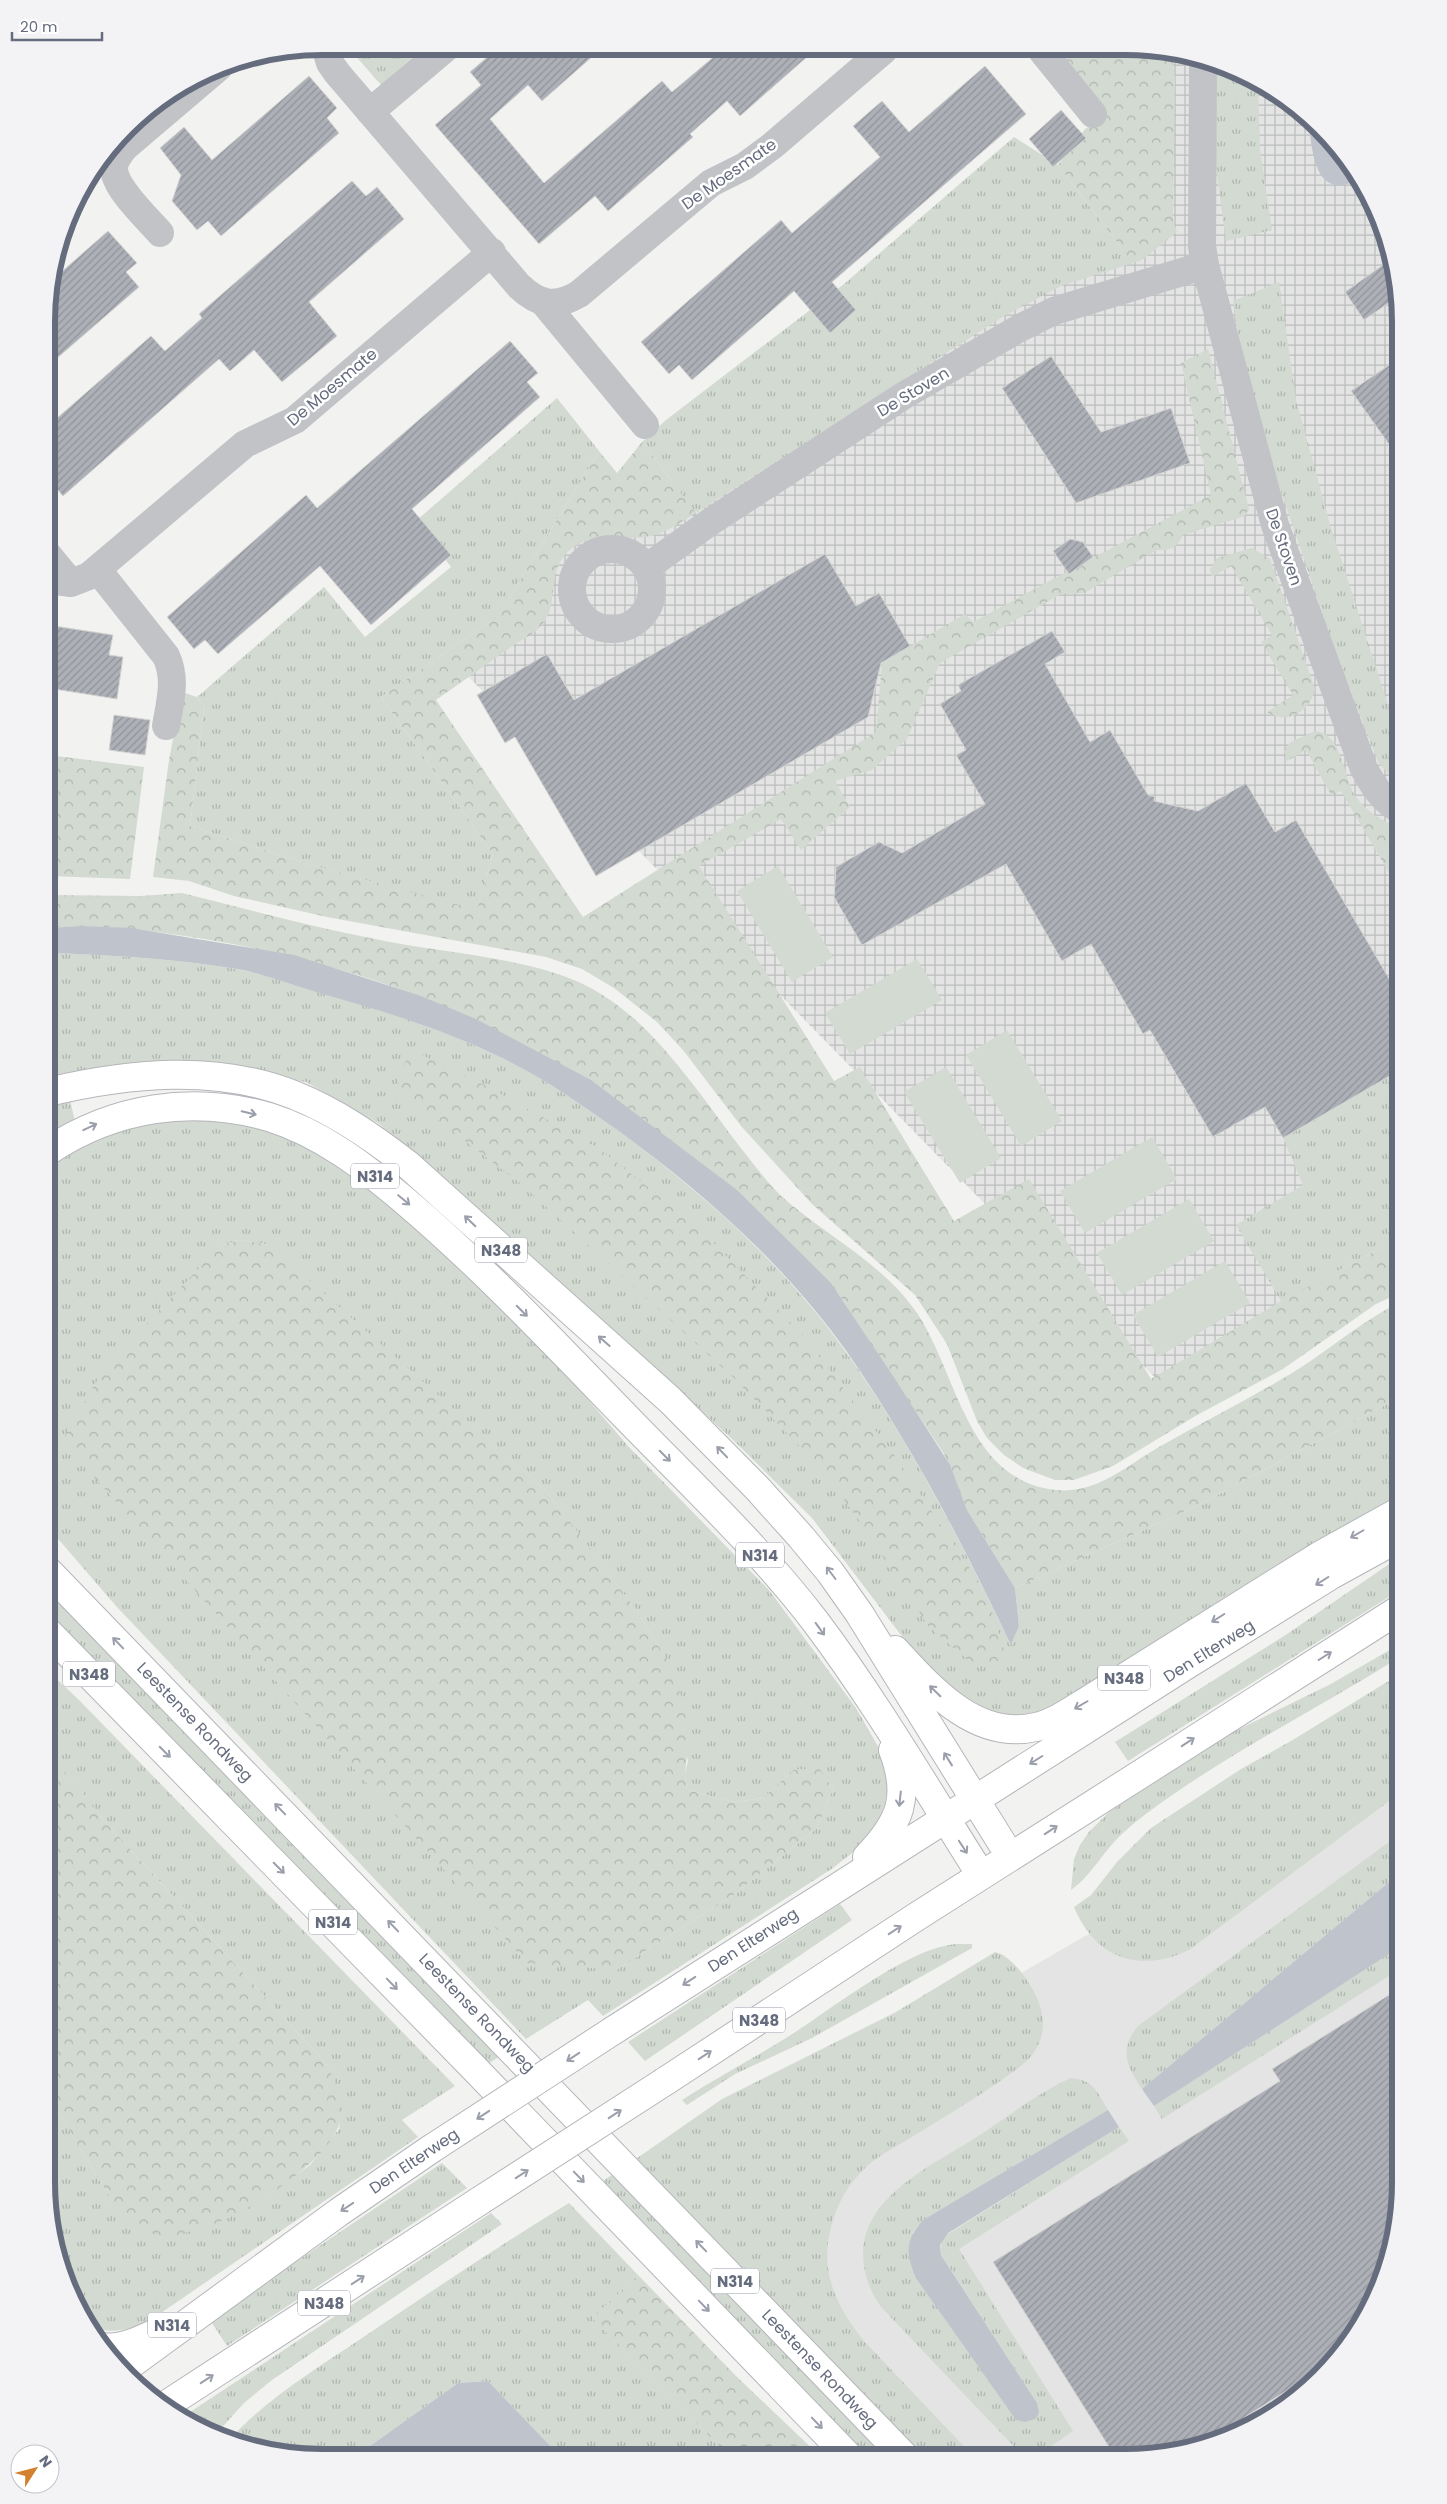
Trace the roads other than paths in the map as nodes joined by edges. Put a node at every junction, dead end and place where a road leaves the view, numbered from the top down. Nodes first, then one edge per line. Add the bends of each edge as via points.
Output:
1 (328, 55) edge
2 (438, 55) edge
3 (878, 55) edge
4 (1045, 55) edge
5 (1203, 67) edge
6 (194, 88) edge
7 (370, 112) junction
8 (1093, 114) dead end
9 (160, 233) dead end
10 (492, 252) junction
11 (1205, 265) junction
12 (545, 304) junction
13 (645, 425) dead end
14 (646, 568) dead end
15 (97, 570) junction
16 (60, 581) edge
17 (166, 726) dead end
18 (1392, 806) edge
19 (55, 1091) edge
20 (55, 1147) edge
21 (1392, 1515) edge
22 (1392, 1541) edge
23 (55, 1566) edge
24 (55, 1578) edge
25 (87, 1611) junction
26 (859, 1613) junction
27 (1392, 1614) edge
28 (55, 1639) edge
29 (55, 1660) edge
30 (872, 1703) junction
31 (131, 1717) junction
32 (974, 1800) junction
33 (945, 1818) junction
34 (1010, 1856) junction
35 (981, 1875) junction
36 (818, 1898) junction
37 (235, 2288) junction
38 (114, 2349) edge
39 (128, 2366) edge
40 (172, 2402) edge
41 (841, 2449) edge
42 (897, 2449) edge

1 - 7 street via 337,73
2 - 7 street
3 - 12 street, De Moesmate via 772,146 745,166 711,183 579,294 560,304
4 - 8 street
5 - 11 street, De Stoven via 1202,246
6 - 9 street via 125,147 115,163 119,183
7 - 10 street
10 - 12 street via 528,295
10 - 15 street, De Moesmate via 295,420 246,444
11 - 14 street, De Stoven via 1054,311 1018,329 903,396 710,522
11 - 18 street, De Stoven via 1275,525 1364,769 1376,790
12 - 13 street
15 - 16 street, De Moesmate via 84,580
15 - 17 street via 170,665 172,685
26 -> 19 main road, N348 via 801,1537 670,1400 444,1196 368,1135 340,1117 288,1093 209,1076 136,1076
20 -> 30 main road, N314 via 94,1124 147,1108 177,1106 224,1108 271,1118 340,1150 464,1254 692,1484 797,1597
21 -> 26 main road, N348 via 1319,1556 1088,1701 1036,1727 1016,1729 967,1717 939,1696
22 -> 32 main road, Den Elterweg / N348 via 1331,1575
23 - 25 main road, N314
24 - 25 main road, Leestense Rondweg
42 -> 25 main road, Leestense Rondweg / N314
32 -> 26 main road, N348
34 -> 27 main road, N348
28 - 31 main road, N348
29 - 31 main road, N314
30 - 33 main road, N314
30 -> 36 main road, N314 via 898,1766 901,1787 895,1824 863,1860
31 -> 41 main road, N314
32 - 33 main road, Den Elterweg / N348
32 - 34 main road, N348
33 -> 35 main road, N314
33 - 36 main road, Den Elterweg / N348
34 - 35 main road, N348
40 -> 35 main road, N348, bridge
36 -> 37 main road, Den Elterweg / N314, bridge via 431,2149
37 - 38 main road, N314 via 142,2340
37 - 39 main road, Den Elterweg / N314

